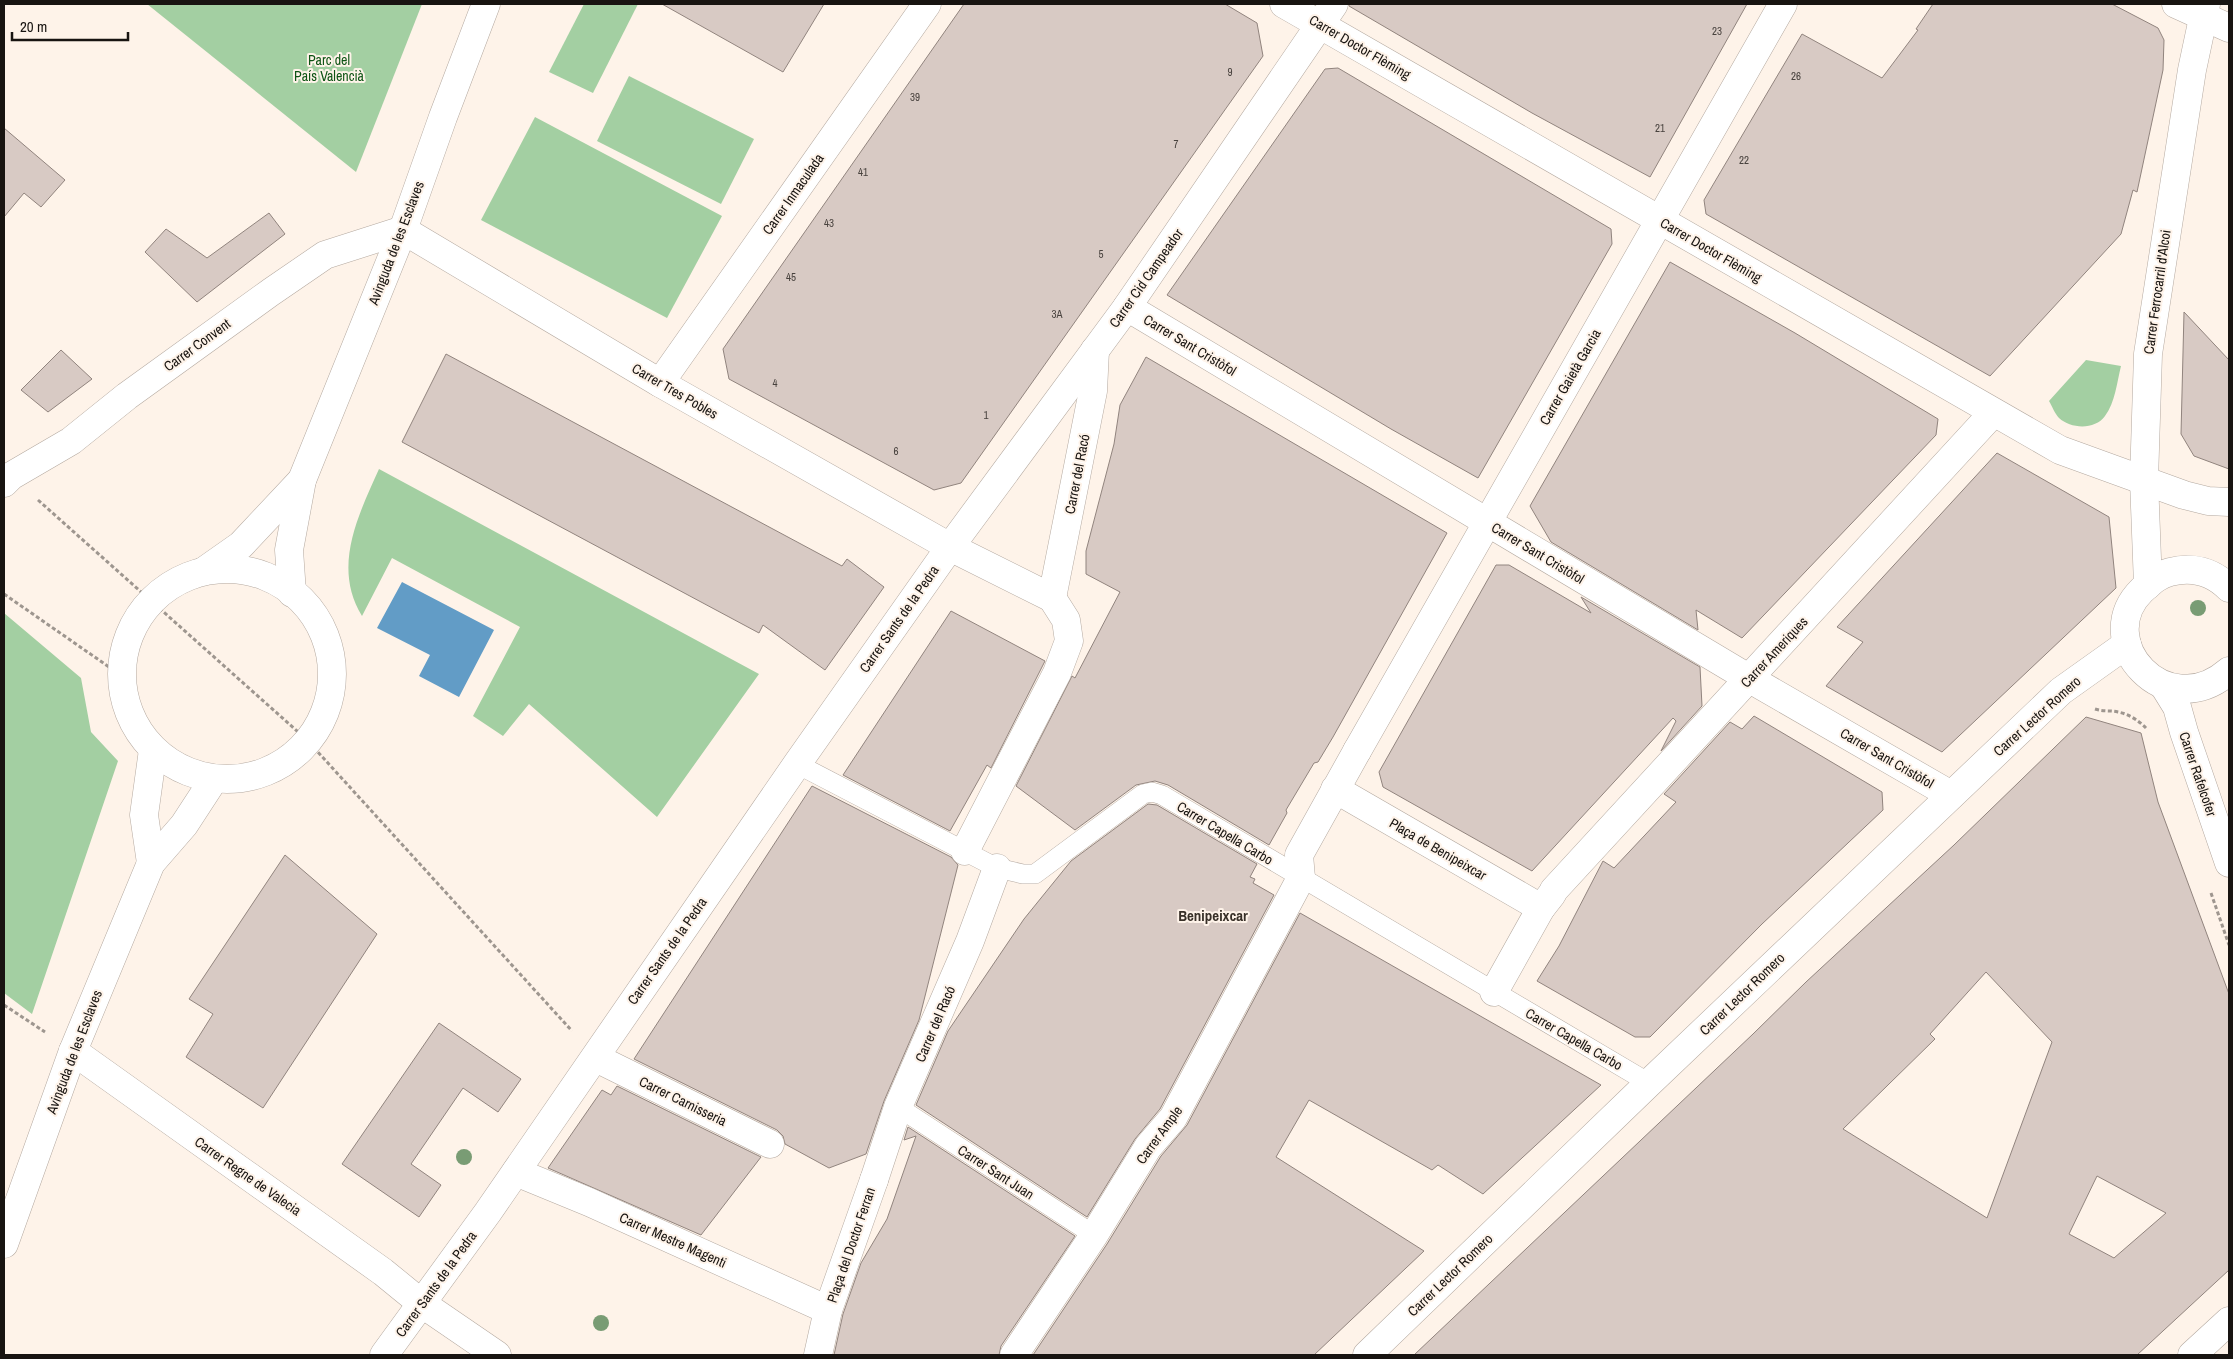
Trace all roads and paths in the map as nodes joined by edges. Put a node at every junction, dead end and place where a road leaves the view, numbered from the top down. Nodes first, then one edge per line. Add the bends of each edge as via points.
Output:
1 (486, 4) edge
2 (927, 4) edge
3 (1284, 4) edge
4 (1783, 4) edge
5 (2176, 4) edge
6 (2205, 11) edge
7 (1327, 14) edge
8 (2229, 28) edge
9 (1659, 220) junction
10 (403, 230) junction
11 (1127, 307) junction
12 (1095, 350) junction
13 (660, 383) junction
14 (1993, 413) junction
15 (7, 480) edge
16 (302, 480) junction
17 (2144, 480) junction
18 (2229, 502) edge
19 (1487, 522) junction
20 (950, 547) junction
21 (204, 571) junction
22 (2148, 584) junction
23 (2229, 588) edge
24 (292, 593) junction
25 (4, 594) edge
26 (1052, 598) junction
27 (151, 600) junction
28 (2127, 644) junction
29 (2229, 670) edge
30 (122, 676) junction
31 (1750, 679) junction
32 (2164, 686) junction
33 (306, 739) junction
34 (153, 750) junction
35 (797, 764) junction
36 (214, 779) junction
37 (1335, 789) junction
38 (1951, 795) junction
39 (965, 851) junction
40 (151, 863) junction
41 (2229, 863) edge
42 (997, 868) junction
43 (1301, 878) junction
44 (1548, 899) junction
45 (1494, 992) junction
46 (4, 1004) edge
47 (73, 1051) junction
48 (596, 1058) junction
49 (1649, 1083) junction
50 (898, 1107) junction
51 (770, 1144) dead end
52 (516, 1172) junction
53 (874, 1180) joint
54 (1094, 1235) junction
55 (4, 1244) edge
56 (421, 1303) junction
57 (828, 1310) junction
58 (2229, 1321) edge
59 (384, 1355) edge
60 (497, 1355) edge
61 (818, 1355) edge
62 (1014, 1355) edge
63 (1367, 1355) edge
64 (2192, 1355) edge

1 - 10 street, Avinguda de les Esclaves
2 - 13 street, Carrer Inmaculada
3 - 7 street, Carrer Doctor Flèming
4 - 9 street, Carrer Gaietà Garcia
5 - 6 street
6 - 8 street
6 - 17 street, Carrer Ferrocarril d'Alcoi via 2188,89 2148,354
7 - 9 street, Carrer Doctor Flèming
7 - 11 street, Carrer Cid Campeador
9 - 14 street, Carrer Doctor Flèming
9 - 19 street, Carrer Gaietà Garcia
10 - 13 street, Carrer Tres Pobles
10 - 15 street, Carrer Convent via 325,255 135,391 71,441
10 - 16 street, Avinguda de les Esclaves
11 - 12 street, Carrer Cid Campeador
11 - 19 street, Carrer Sant Cristòfol
12 - 20 street, Carrer Cid Campeador
12 - 26 street, Carrer del Racó via 1093,391
13 - 20 street, Carrer Tres Pobles
14 - 17 street, Carrer Doctor Flèming via 2060,450
14 - 31 street, Carrer Ameriques
15 - 27 path
16 - 21 street, Avinguda de les Esclaves via 241,545
16 - 24 street, Avinguda de les Esclaves via 289,550
17 - 18 street, Carrer Doctor Flèming via 2197,498
17 - 22 street, Carrer Ferrocarril d'Alcoi
19 - 31 street, Carrer Sant Cristòfol
19 - 37 street, Carrer Gaietà Garcia
20 - 26 street
20 - 35 street, Carrer Sants de la Pedra
21 - 24 street via 241,569 275,580
21 - 27 street via 170,585
22 - 23 street via 2161,574 2180,569 2200,570
22 - 28 street via 2134,598 2128,612
24 - 33 street via 304,602 324,632 332,668 328,705 311,737
25 - 30 path
26 - 39 street via 1066,620 1069,641 1057,673
27 - 30 street via 134,623 124,648
27 - 33 path
28 - 32 street via 2134,661 2147,676
28 - 38 street, Carrer Lector Romero via 2061,691
29 - 32 street via 2215,682 2198,688 2181,690
30 - 34 street via 132,720
31 - 38 street, Carrer Sant Cristòfol
31 - 44 street, Carrer Ameriques
32 - 41 street, Carrer Rafelcofer via 2177,707
33 - 36 street via 285,762 251,777
33 - 48 path
34 - 36 street via 179,768
34 - 40 street via 144,815
35 - 39 lane, Carrer Capella Carbo
35 - 48 street, Carrer Sants de la Pedra
36 - 40 street, Avinguda de les Esclaves via 184,825
37 - 43 street via 1299,855
37 - 44 street, Plaça de Benipeixcar
38 - 49 street, Carrer Lector Romero
39 - 42 lane, Carrer Capella Carbo
40 - 47 street, Avinguda de les Esclaves
42 - 43 lane, Carrer Capella Carbo via 1034,874 1143,794 1152,792
42 - 50 street, Carrer del Racó via 970,940
43 - 45 lane, Carrer Capella Carbo
43 - 54 street, Carrer Ample via 1183,1102 1148,1147
44 - 45 street
45 - 49 lane, Carrer Capella Carbo
46 - 47 path
47 - 55 street, Avinguda de les Esclaves
47 - 56 street, Carrer Regne de Valecia via 383,1272
48 - 51 street, Carrer Carnisseria
48 - 52 street, Carrer Sants de la Pedra
49 - 63 street, Carrer Lector Romero
50 - 53 street, Carrer del Racó
50 - 54 lane, Carrer Sant Juan
52 - 56 street, Carrer Sants de la Pedra
52 - 57 street, Carrer Mestre Magenti
53 - 57 street, Plaça del Doctor Ferran
54 - 62 street, Carrer Ample
56 - 59 street, Carrer Sants de la Pedra
56 - 60 street, Carrer Regne de Valecia
57 - 61 street, Plaça del Doctor Ferran
58 - 64 street

